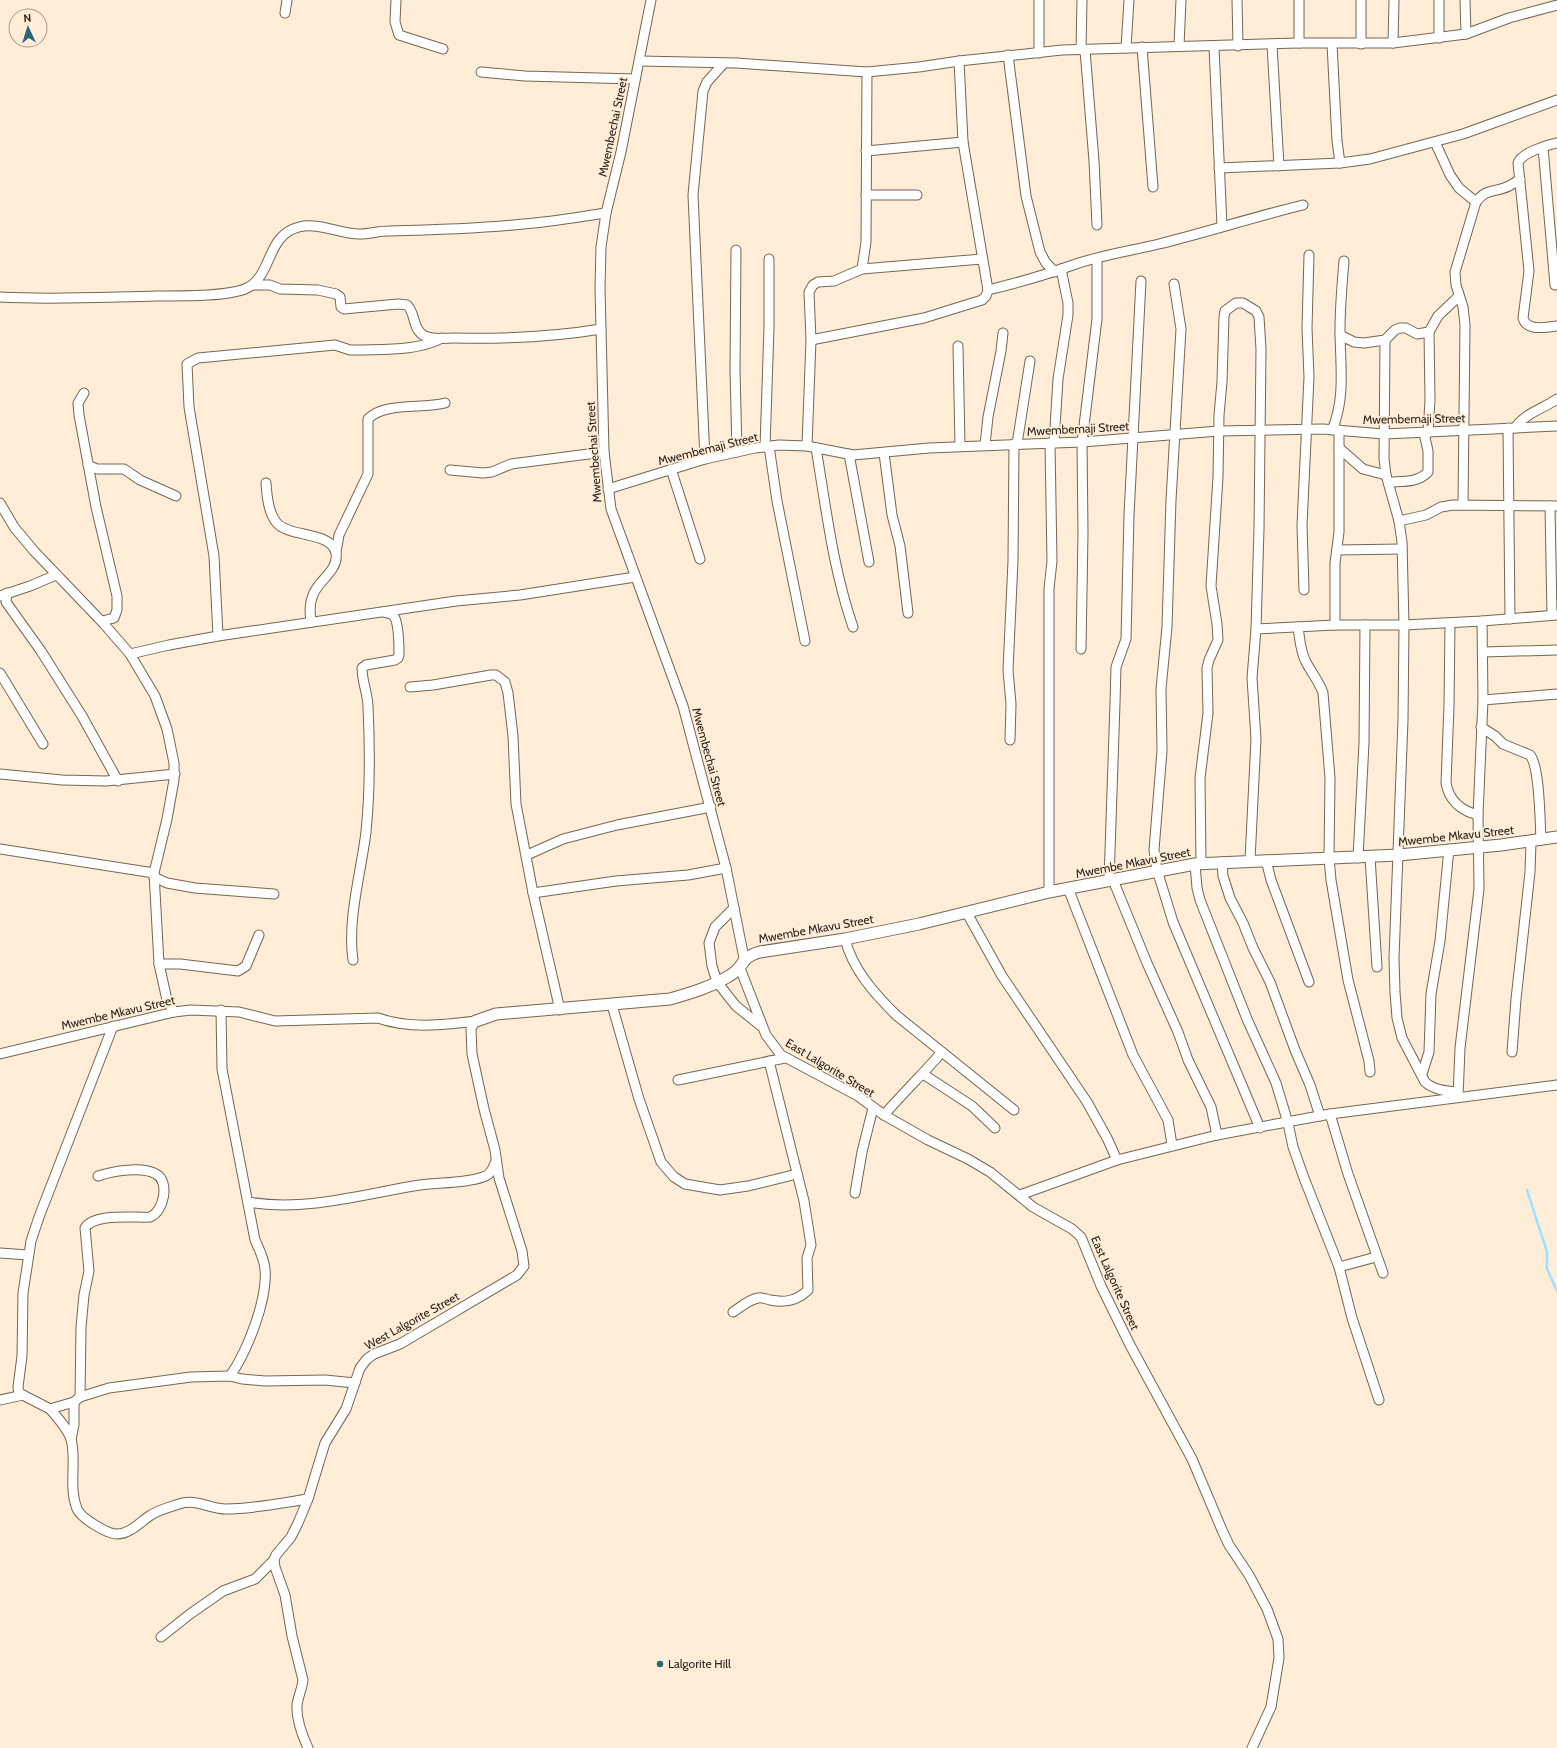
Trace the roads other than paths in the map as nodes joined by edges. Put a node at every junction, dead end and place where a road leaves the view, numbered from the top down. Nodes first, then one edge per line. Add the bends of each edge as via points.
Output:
1 (287, 0) edge
2 (396, 0) edge
3 (651, 0) edge
4 (1040, 0) edge
5 (1082, 0) edge
6 (1129, 0) edge
7 (1181, 0) edge
8 (1237, 0) edge
9 (1299, 0) edge
10 (1361, 0) edge
11 (1394, 0) edge
12 (1439, 0) edge
13 (1465, 0) edge
14 (1557, 5) edge
15 (285, 13) dead end
16 (1466, 34) junction
17 (1439, 38) junction
18 (1393, 43) junction
19 (1299, 44) junction
20 (1332, 44) junction
21 (1362, 44) junction
22 (1272, 45) junction
23 (1179, 46) junction
24 (1214, 46) junction
25 (1238, 46) junction
26 (1142, 47) junction
27 (1126, 48) junction
28 (443, 49) dead end
29 (1083, 50) junction
30 (1039, 53) junction
31 (1008, 56) junction
32 (640, 61) junction
33 (959, 61) junction
34 (724, 63) junction
35 (481, 72) dead end
36 (867, 72) junction
37 (636, 79) junction
38 (1557, 100) edge
39 (963, 142) junction
40 (1436, 142) junction
41 (1557, 143) edge
42 (1543, 147) junction
43 (866, 151) junction
44 (1340, 164) junction
45 (1279, 166) junction
46 (1219, 168) junction
47 (1520, 179) junction
48 (1153, 187) dead end
49 (866, 194) junction
50 (917, 195) dead end
51 (1476, 202) junction
52 (1303, 205) dead end
53 (606, 213) junction
54 (1097, 225) dead end
55 (1222, 226) junction
56 (736, 250) dead end
57 (1309, 255) dead end
58 (769, 259) dead end
59 (982, 259) junction
60 (1097, 259) junction
61 (1344, 261) dead end
62 (862, 269) junction
63 (1058, 271) junction
64 (1141, 282) dead end
65 (1174, 284) dead end
66 (253, 285) junction
67 (1554, 285) dead end
68 (988, 290) junction
69 (1459, 296) junction
70 (0, 297) edge
71 (1557, 326) edge
72 (601, 329) junction
73 (1003, 332) dead end
74 (1429, 332) junction
75 (1340, 335) junction
76 (442, 338) junction
77 (811, 340) junction
78 (1385, 340) junction
79 (958, 346) dead end
80 (1030, 361) dead end
81 (84, 393) dead end
82 (1557, 399) edge
83 (445, 403) dead end
84 (1557, 426) edge
85 (1512, 428) junction
86 (1307, 430) junction
87 (1336, 430) junction
88 (1465, 430) junction
89 (1219, 431) junction
90 (1261, 432) junction
91 (1426, 433) junction
92 (1384, 434) junction
93 (1175, 435) junction
94 (1132, 438) junction
95 (1082, 442) junction
96 (1052, 443) junction
97 (1016, 444) junction
98 (986, 445) junction
99 (960, 446) junction
100 (767, 447) junction
101 (812, 447) junction
102 (1339, 448) junction
103 (604, 452) junction
104 (737, 452) junction
105 (884, 453) junction
106 (849, 454) junction
107 (705, 459) junction
108 (88, 465) junction
109 (671, 469) junction
110 (450, 470) dead end
111 (1387, 478) junction
112 (266, 483) dead end
113 (608, 488) junction
114 (176, 496) dead end
115 (0, 503) edge
116 (1463, 505) junction
117 (1508, 506) junction
118 (1554, 506) edge
119 (1399, 521) junction
120 (1402, 549) junction
121 (1337, 550) junction
122 (336, 552) junction
123 (700, 558) dead end
124 (869, 562) dead end
125 (56, 575) junction
126 (635, 577) junction
127 (1304, 590) dead end
128 (4, 595) edge
129 (384, 612) junction
130 (908, 613) dead end
131 (1554, 615) edge
132 (1510, 619) junction
133 (1482, 621) junction
134 (102, 622) junction
135 (311, 622) junction
136 (1450, 623) junction
137 (1335, 625) junction
138 (1365, 625) junction
139 (1404, 625) junction
140 (853, 626) dead end
141 (1298, 627) junction
142 (1256, 628) junction
143 (218, 636) junction
144 (805, 641) dead end
145 (1081, 649) dead end
146 (1557, 650) edge
147 (1483, 652) junction
148 (130, 654) junction
149 (0, 673) edge
150 (410, 687) dead end
151 (1557, 694) edge
152 (1483, 700) junction
153 (1481, 727) junction
154 (1010, 740) dead end
155 (43, 744) dead end
156 (0, 774) edge
157 (174, 774) junction
158 (118, 781) junction
159 (711, 807) junction
160 (1478, 815) junction
161 (1557, 837) edge
162 (1536, 841) junction
163 (1480, 847) junction
164 (1449, 849) junction
165 (0, 850) edge
166 (527, 855) junction
167 (1399, 855) junction
168 (1370, 857) junction
169 (1328, 858) junction
170 (1358, 858) junction
171 (1250, 860) junction
172 (1266, 860) junction
173 (1222, 862) junction
174 (1198, 863) junction
175 (726, 868) junction
176 (1157, 870) junction
177 (154, 875) junction
178 (1111, 880) junction
179 (1068, 888) junction
180 (1049, 892) junction
181 (533, 893) junction
182 (274, 894) dead end
183 (734, 908) junction
184 (967, 912) junction
185 (259, 935) dead end
186 (845, 939) junction
187 (353, 960) dead end
188 (742, 963) junction
189 (159, 964) junction
190 (1376, 967) dead end
191 (717, 982) junction
192 (1309, 982) dead end
193 (612, 1005) junction
194 (221, 1010) junction
195 (560, 1010) junction
196 (174, 1012) junction
197 (476, 1021) junction
198 (113, 1026) junction
199 (763, 1028) junction
200 (1512, 1052) dead end
201 (941, 1053) junction
202 (0, 1054) edge
203 (785, 1058) junction
204 (769, 1061) junction
205 (1370, 1072) dead end
206 (923, 1074) junction
207 (1422, 1074) junction
208 (678, 1080) dead end
209 (1557, 1085) edge
210 (1458, 1095) junction
211 (873, 1108) junction
212 (1014, 1110) dead end
213 (884, 1115) junction
214 (1325, 1115) junction
215 (1288, 1123) junction
216 (995, 1128) dead end
217 (1260, 1128) junction
218 (1217, 1135) junction
219 (1172, 1145) junction
220 (1117, 1160) junction
221 (496, 1162) junction
222 (798, 1174) junction
223 (98, 1176) dead end
224 (855, 1194) dead end
225 (1020, 1195) junction
226 (248, 1202) junction
227 (0, 1253) edge
228 (28, 1255) junction
229 (1376, 1257) junction
230 (1339, 1267) junction
231 (1383, 1273) dead end
232 (733, 1312) dead end
233 (230, 1376) junction
234 (355, 1383) junction
235 (23, 1395) junction
236 (0, 1400) edge
237 (77, 1400) junction
238 (1379, 1400) dead end
239 (50, 1410) junction
240 (71, 1440) junction
241 (308, 1499) junction
242 (274, 1560) junction
243 (161, 1637) dead end
244 (308, 1748) edge
245 (1252, 1748) edge

1 - 15 street
2 - 28 street via 395,22 399,35
3 - 32 street, Mwembechai Street
4 - 30 street
5 - 29 street
6 - 27 street
7 - 23 street
8 - 25 street
9 - 19 street
10 - 21 street
11 - 18 street
12 - 17 street
13 - 16 street
14 - 16 street via 1509,18
16 - 17 street
17 - 18 street
18 - 21 street
19 - 20 street
19 - 22 street
20 - 21 street
20 - 44 street
22 - 25 street
22 - 45 street
23 - 24 street
23 - 26 street
24 - 25 street
24 - 46 street
26 - 27 street
26 - 48 street
27 - 29 street
29 - 30 street
29 - 54 street via 1094,161
30 - 31 street
31 - 33 street
31 - 63 street via 1026,196 1040,252 1046,263
32 - 34 street
32 - 37 street, Mwembechai Street
33 - 36 street
33 - 39 street
34 - 36 street
34 - 107 street via 707,82 703,91 693,180
35 - 37 street via 525,76
36 - 43 street
37 - 53 street, Mwembechai Street
38 - 40 street
39 - 43 street
39 - 59 street
40 - 44 street
40 - 51 street via 1450,175 1459,188
41 - 42 street
42 - 47 street via 1519,160
42 - 67 street
43 - 49 street
44 - 45 street
45 - 46 street
46 - 55 street
47 - 51 street via 1508,187 1481,195
47 - 71 street via 1529,271 1524,323 1529,326
49 - 50 street
49 - 62 street via 866,242
51 - 69 street via 1455,272
52 - 55 street
53 - 66 street via 524,224 361,234 300,227 282,236
53 - 72 street, Mwembechai Street via 600,263
55 - 60 street
56 - 104 street
57 - 86 street
58 - 100 street
59 - 62 street
59 - 68 street
60 - 63 street via 1070,265
60 - 95 street via 1096,319
61 - 75 street
62 - 77 street via 834,281 818,282 810,288
63 - 68 street
63 - 96 street via 1068,303 1068,315
64 - 94 street
65 - 93 street via 1181,329
66 - 70 street via 218,294 187,296 37,299
66 - 76 street via 329,292 340,297 341,307 344,309 407,305 419,332 430,338
68 - 77 street via 982,300 924,318
69 - 74 street via 1438,316
69 - 88 street via 1465,325
72 - 76 street via 571,334 486,339
72 - 103 street, Mwembechai Street
73 - 98 street via 988,417
74 - 78 street via 1417,334 1400,328
74 - 91 street via 1430,400
75 - 78 street via 1354,342
75 - 87 street via 1341,400
76 - 143 street via 408,347 350,350 335,345 198,358 187,364 189,407 214,556
77 - 101 street
78 - 92 street
79 - 99 street
80 - 97 street
81 - 108 street via 78,407
82 - 85 street via 1521,419
83 - 122 street via 377,411 368,419 368,474 339,535
84 - 85 street, Mwembemaji Street
85 - 88 street, Mwembemaji Street
85 - 117 street
86 - 87 street, Mwembemaji Street
86 - 90 street, Mwembemaji Street
86 - 127 street via 1302,525
87 - 92 street, Mwembemaji Street
87 - 102 street
88 - 91 street, Mwembemaji Street
88 - 116 street
89 - 90 street, Mwembemaji Street
89 - 90 street via 1225,311 1236,303 1243,303 1256,311 1260,317
89 - 93 street, Mwembemaji Street
89 - 174 street via 1211,586 1218,624 1218,640 1208,660 1208,713 1200,778
90 - 142 street
91 - 92 street, Mwembemaji Street
91 - 111 street via 1428,472 1417,480
92 - 111 street
93 - 94 street, Mwembemaji Street
93 - 176 street via 1167,628 1161,689 1161,758 1154,850
94 - 95 street, Mwembemaji Street
94 - 178 street via 1126,639 1116,667 1114,682
95 - 96 street, Mwembemaji Street
95 - 145 street
96 - 97 street, Mwembemaji Street
96 - 180 street
97 - 98 street, Mwembemaji Street
97 - 154 street via 1008,655
98 - 99 street, Mwembemaji Street
99 - 105 street, Mwembemaji Street
100 - 101 street, Mwembemaji Street
100 - 104 street, Mwembemaji Street
100 - 144 street
101 - 106 street, Mwembemaji Street
101 - 140 street via 835,564
102 - 111 street via 1363,469
102 - 121 street
103 - 110 street via 511,464 492,472
103 - 113 street, Mwembechai Street
104 - 107 street, Mwembemaji Street
105 - 106 street, Mwembemaji Street
105 - 130 street via 892,515 900,546
106 - 124 street
107 - 109 street, Mwembemaji Street
108 - 114 street via 97,469 124,469 143,482
108 - 134 street via 118,602 114,618
109 - 113 street, Mwembemaji Street
109 - 123 street
111 - 119 street
112 - 122 street via 269,508 280,526 315,536 330,544
113 - 126 street, Mwembechai Street via 611,509
115 - 125 street via 14,527
116 - 117 street
116 - 119 street via 1441,507 1426,515
117 - 118 street
117 - 132 street
118 - 131 street
119 - 120 street
120 - 121 street
120 - 139 street
121 - 137 street
122 - 135 street via 332,570 320,581 313,593 310,604
125 - 128 street
125 - 134 street
126 - 129 street
126 - 159 street, Mwembechai Street via 683,706
128 - 158 street via 6,602 82,716
129 - 135 street
129 - 187 street via 392,614 395,618 399,655 395,660 366,664 362,668 368,698 368,793 366,832 352,934
131 - 132 street
132 - 133 street
133 - 136 street
133 - 147 street
134 - 148 street
135 - 143 street
136 - 139 street
136 - 160 street via 1450,706 1446,784 1447,790 1461,809
137 - 138 street
137 - 141 street
138 - 139 street
138 - 170 street via 1364,743
139 - 167 street
141 - 142 street
141 - 169 street via 1300,649 1323,693 1330,778
142 - 171 street via 1252,678 1256,739
143 - 148 street
146 - 147 street
147 - 152 street
148 - 157 street via 161,711 171,742
149 - 155 street
150 - 166 street via 491,675 496,675 505,682 513,736 516,804
151 - 152 street
152 - 153 street
153 - 160 street
153 - 162 street via 1503,744 1530,755 1533,759 1537,782
156 - 158 street via 62,780
157 - 158 street
157 - 177 street
159 - 166 street via 617,825 563,839
159 - 175 street, Mwembechai Street
160 - 163 street
161 - 162 street, Mwembe Mkavu Street
162 - 163 street, Mwembe Mkavu Street
162 - 200 street via 1530,872
163 - 164 street, Mwembe Mkavu Street
163 - 210 street via 1479,888 1460,1048
164 - 167 street, Mwembe Mkavu Street
164 - 207 street via 1432,994 1429,1052
165 - 177 street
166 - 181 street
167 - 168 street, Mwembe Mkavu Street
167 - 207 street via 1394,958 1397,1018 1402,1038
168 - 170 street, Mwembe Mkavu Street
168 - 190 street
169 - 170 street, Mwembe Mkavu Street
169 - 172 street, Mwembe Mkavu Street
169 - 205 street via 1342,950
171 - 172 street, Mwembe Mkavu Street
171 - 173 street, Mwembe Mkavu Street
172 - 192 street
173 - 174 street, Mwembe Mkavu Street
173 - 214 street via 1223,876 1230,898 1270,982 1295,1050
174 - 176 street, Mwembe Mkavu Street
174 - 215 street via 1197,888 1200,900 1276,1083
175 - 181 street via 688,875 616,881
175 - 183 street, Mwembechai Street
176 - 178 street, Mwembe Mkavu Street
176 - 217 street via 1173,922
177 - 182 street via 167,883 195,888
177 - 189 street
178 - 179 street, Mwembe Mkavu Street
178 - 218 street via 1188,1060 1211,1107
179 - 180 street, Mwembe Mkavu Street
179 - 219 street via 1133,1055 1168,1120
180 - 184 street, Mwembe Mkavu Street
181 - 195 street
183 - 188 street, Mwembechai Street
183 - 191 street via 714,927 709,943
184 - 186 street, Mwembe Mkavu Street
184 - 220 street via 1002,976 1087,1102 1108,1138
185 - 189 street via 246,966 238,971
186 - 188 street, Mwembe Mkavu Street via 750,954
186 - 201 street via 856,968 880,999
188 - 191 street, Mwembe Mkavu Street via 731,976
188 - 199 street, East Lalgorite Street
189 - 196 street via 167,1000
191 - 193 street, Mwembe Mkavu Street via 670,999
191 - 199 street via 736,1006 749,1014
193 - 195 street, Mwembe Mkavu Street
193 - 222 street via 639,1099 661,1162 674,1177 685,1184 720,1190
194 - 196 street, Mwembe Mkavu Street
194 - 197 street, Mwembe Mkavu Street via 275,1021 378,1018 394,1024 445,1025
194 - 226 street via 222,1069
195 - 197 street, Mwembe Mkavu Street via 496,1014
196 - 198 street, Mwembe Mkavu Street
197 - 221 street, West Lalgorite Street via 472,1028 472,1054 496,1150
198 - 202 street, Mwembe Mkavu Street
198 - 228 street via 39,1216
199 - 203 street, East Lalgorite Street via 774,1047
201 - 206 street
201 - 212 street
203 - 204 street
203 - 211 street, East Lalgorite Street via 851,1093
204 - 208 street
204 - 222 street
206 - 213 street
206 - 216 street via 972,1106
207 - 210 street via 1430,1087
209 - 210 street
210 - 214 street
211 - 213 street, East Lalgorite Street
211 - 224 street
213 - 225 street, East Lalgorite Street via 968,1159
214 - 215 street
214 - 229 street
215 - 217 street
215 - 230 street via 1304,1178
217 - 218 street
218 - 219 street
219 - 220 street
220 - 225 street
221 - 226 street via 487,1176 467,1180 406,1187 314,1204 284,1206
221 - 234 street, West Lalgorite Street via 522,1251 522,1271 400,1344 367,1359 360,1368
222 - 232 street via 811,1245 807,1258 808,1290 793,1301 759,1298 749,1301
223 - 237 street via 116,1171 149,1171 162,1178 164,1183 162,1205 155,1215 108,1217 92,1222 85,1228 89,1271 81,1327
225 - 245 street, East Lalgorite Street via 1033,1207 1072,1229 1084,1242 1101,1286 1130,1345 1192,1459 1229,1545 1267,1609 1278,1639 1279,1658 1271,1707
226 - 233 street via 255,1240 265,1267 265,1289 251,1337 242,1358
227 - 228 street
228 - 235 street via 23,1294 22,1356 18,1387 19,1393
229 - 230 street
229 - 231 street
230 - 238 street via 1352,1318
233 - 234 street via 265,1381 325,1380
233 - 237 street via 190,1377 118,1386
234 - 241 street, West Lalgorite Street via 346,1409 326,1443
235 - 236 street
235 - 239 street
237 - 239 street
237 - 240 street
239 - 240 street
240 - 241 street via 72,1485 78,1511 110,1534 127,1532 152,1515 185,1502 224,1509 250,1508
241 - 242 street, West Lalgorite Street via 291,1537
242 - 243 street, West Lalgorite Street via 255,1579 223,1591
242 - 244 street via 285,1595 302,1676 297,1706 302,1735

